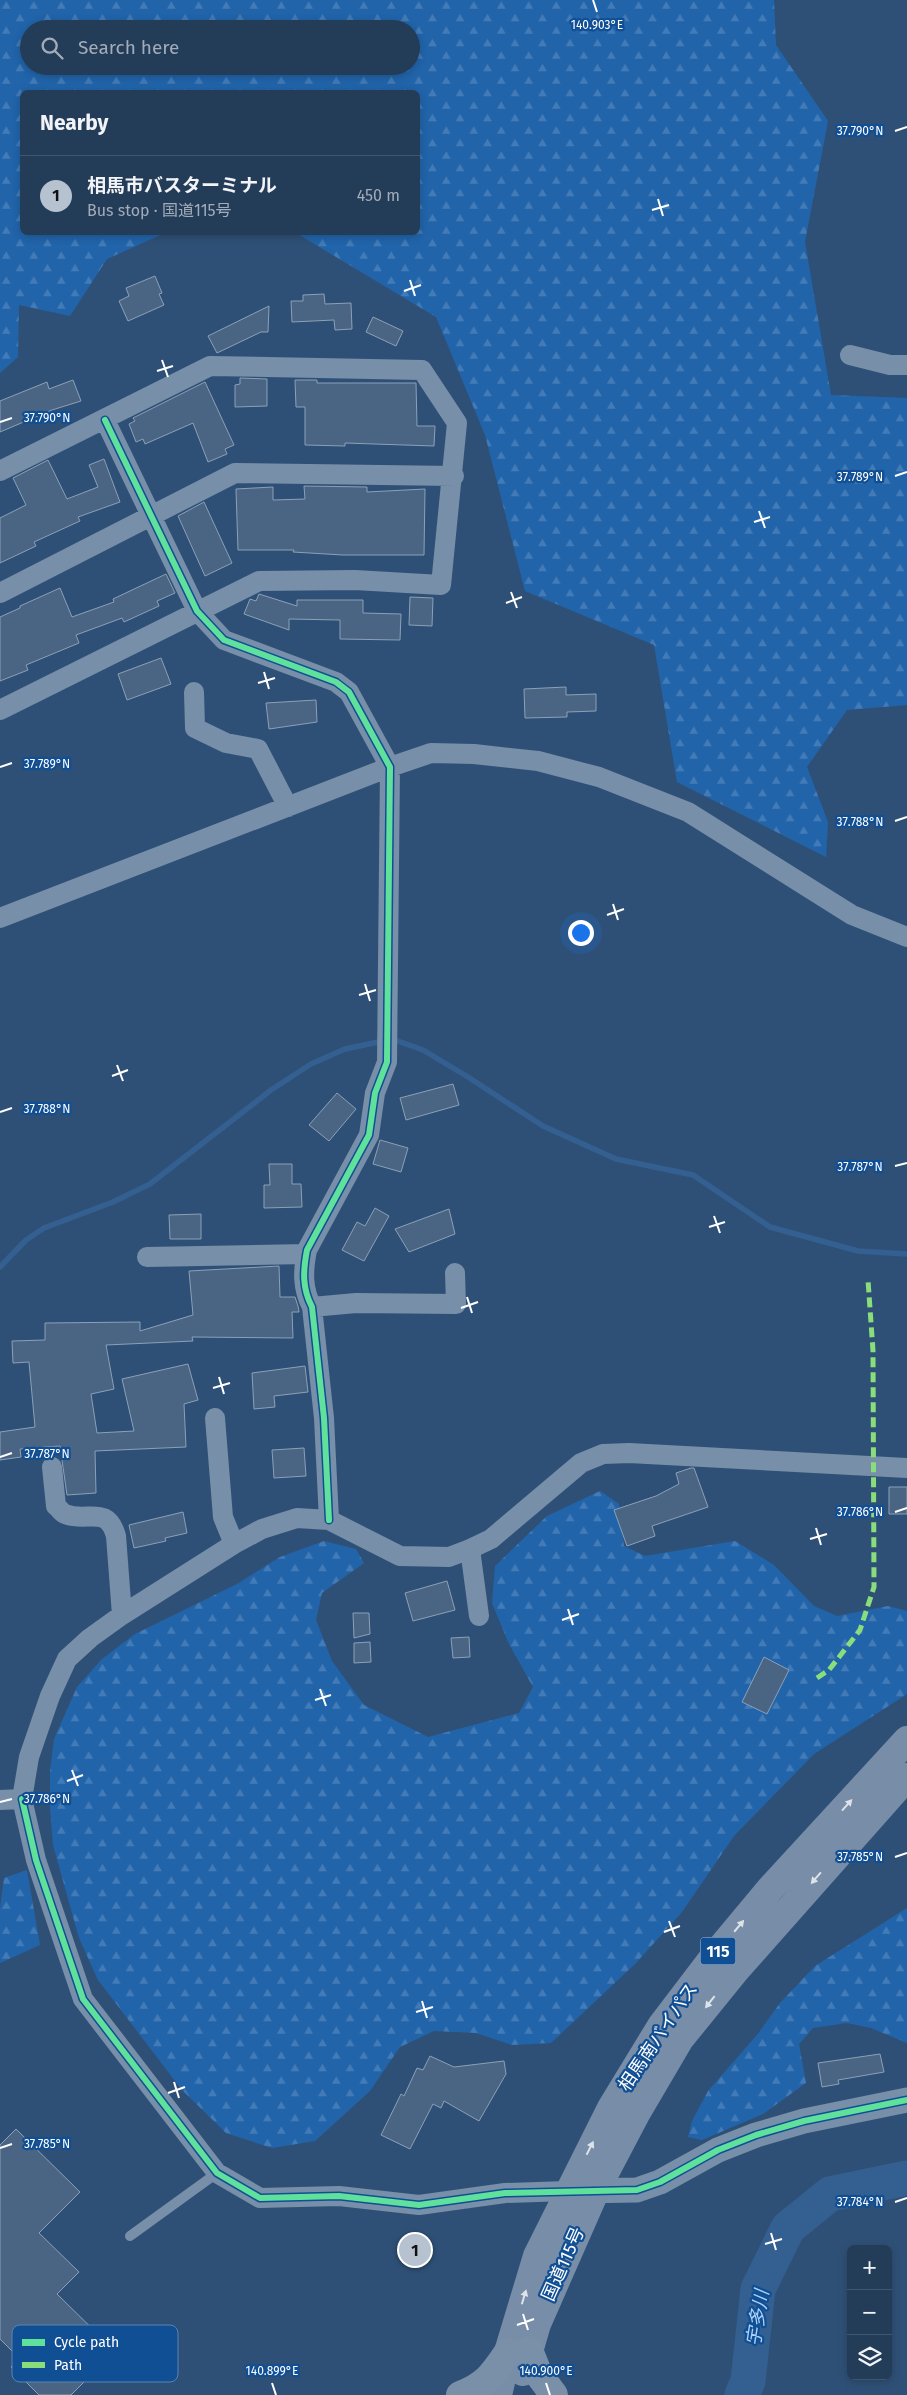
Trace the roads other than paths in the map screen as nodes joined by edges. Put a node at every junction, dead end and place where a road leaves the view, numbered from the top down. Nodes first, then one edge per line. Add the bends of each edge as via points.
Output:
1 (850, 355) dead end
2 (907, 365) edge
3 (105, 420) junction
4 (0, 471) edge
5 (454, 476) junction
6 (153, 516) junction
7 (0, 593) edge
8 (197, 611) junction
9 (194, 692) dead end
10 (0, 710) edge
11 (390, 767) junction
12 (288, 807) junction
13 (0, 917) edge
14 (907, 937) edge
15 (306, 1254) junction
16 (147, 1257) dead end
17 (456, 1273) dead end
18 (312, 1307) junction
19 (215, 1418) dead end
20 (52, 1467) dead end
21 (907, 1468) edge
22 (329, 1520) junction
23 (234, 1544) junction
24 (470, 1550) junction
25 (122, 1615) junction
26 (479, 1616) dead end
27 (907, 1740) edge
28 (907, 1777) edge
29 (22, 1799) junction
30 (0, 1800) edge
31 (907, 2100) edge
32 (216, 2174) junction
33 (568, 2191) junction
34 (595, 2192) junction
35 (130, 2236) dead end
36 (519, 2351) junction
37 (460, 2395) edge
38 (498, 2395) edge
39 (516, 2395) edge
40 (554, 2395) edge

1 - 2 street via 890,365
3 - 4 street
3 - 5 street via 210,366 422,370 457,423
3 - 6 street
5 - 6 street via 235,473
5 - 8 street via 441,585 355,580 259,581
6 - 7 street
6 - 8 street
8 - 10 street
8 - 11 street via 224,640 343,687 349,692
9 - 12 street via 195,728 226,743 258,748
11 - 12 street
11 - 14 street via 431,753 474,754 538,761 599,777 688,812 852,915
11 - 15 street via 386,1062 375,1093 369,1136
12 - 13 street
15 - 16 street
15 - 18 street via 303,1267 305,1293
17 - 18 street via 456,1304
18 - 22 street via 324,1418
19 - 23 street via 223,1517
20 - 25 street via 56,1506 65,1514 103,1517 113,1526
21 - 24 street via 637,1453 603,1454 581,1463 491,1539
22 - 23 street via 297,1518 262,1529
22 - 24 street via 400,1556 449,1557
23 - 25 street
24 - 26 street
25 - 29 street via 67,1659 29,1757
33 -> 27 highway, 相馬南バイパス / 115 via 611,2108 667,2018 714,1955
28 -> 34 highway, 相馬南バイパス / 115 via 736,1970 680,2039
29 - 30 street
29 - 32 street via 36,1860 83,1999
31 - 34 street via 804,2121 756,2135 638,2190
32 - 33 street via 260,2198 339,2196 419,2206 505,2193
32 - 35 lane
33 - 34 street
36 -> 33 highway, 国道115号 / 115 via 537,2256
34 - 36 highway, 国道115号 / 115 via 537,2324
36 - 37 highway via 490,2378
36 - 38 highway, 国道115号 / 115
36 - 39 highway, 国道115号 / 115
36 - 40 highway

